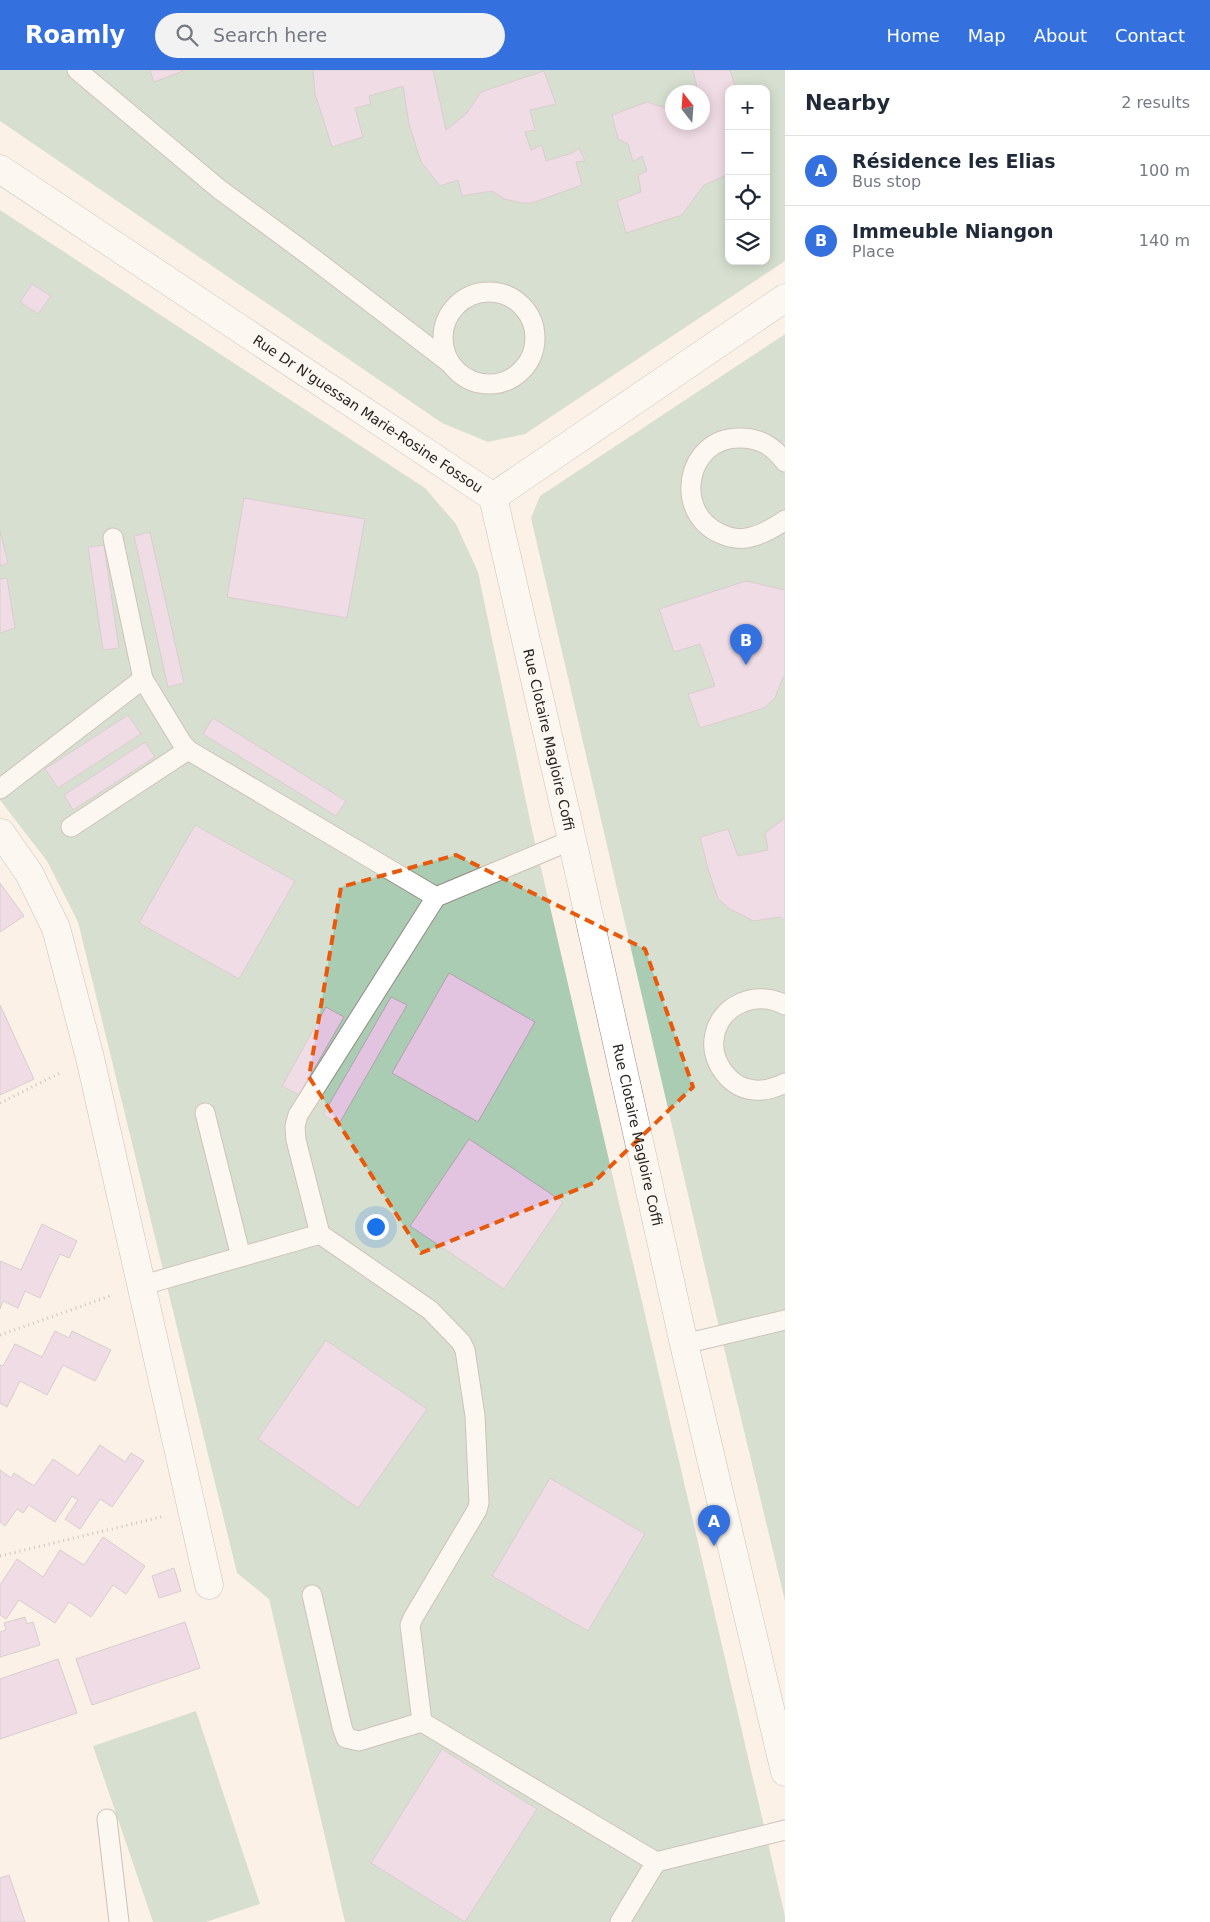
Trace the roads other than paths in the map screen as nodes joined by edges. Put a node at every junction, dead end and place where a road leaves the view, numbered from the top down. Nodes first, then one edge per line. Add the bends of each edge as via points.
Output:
1 (77, 70) edge
2 (0, 169) edge
3 (785, 298) edge
4 (451, 364) junction
5 (785, 462) edge
6 (493, 497) junction
7 (785, 520) edge
8 (113, 538) dead end
9 (143, 679) junction
10 (188, 750) junction
11 (0, 790) edge
12 (71, 827) dead end
13 (0, 832) edge
14 (572, 840) junction
15 (436, 897) junction
16 (785, 1005) edge
17 (785, 1083) edge
18 (205, 1113) dead end
19 (320, 1234) junction
20 (241, 1257) junction
21 (140, 1286) junction
22 (785, 1320) edge
23 (684, 1344) junction
24 (209, 1585) dead end
25 (312, 1595) dead end
26 (422, 1722) junction
27 (785, 1772) edge
28 (107, 1820) dead end
29 (785, 1830) edge
30 (656, 1862) junction
31 (119, 1922) edge
32 (620, 1922) edge

1 - 4 lane via 219,189
2 - 6 street, Rue Dr N'guessan Marie-Rosine Fossou
3 - 6 street, Rue Dr N'guessan Marie-Rosine Fossou
4 - 4 lane via 464,376 480,383 499,383 516,376 528,363 535,346 534,328 528,312 515,299 498,292 479,292 463,300 450,312 443,329 444,348
5 - 7 lane via 770,446 752,438 732,438 713,445 699,459 691,477 691,497 698,516 712,530 730,538 750,538
6 - 14 street, Rue Clotaire Magloire Coffi
8 - 9 lane
9 - 10 lane
9 - 11 lane
10 - 12 lane
10 - 15 lane
13 - 21 street via 30,873 56,928 90,1058
14 - 15 lane
14 - 23 street, Rue Clotaire Magloire Coffi
15 - 19 lane via 298,1115 296,1140
16 - 17 lane via 766,998 748,1000 732,1007 720,1021 714,1038 715,1056 723,1073 737,1085 754,1090 772,1089
18 - 20 lane
19 - 20 lane
19 - 26 lane via 430,1310 453,1332 465,1350 475,1416 479,1503 410,1625
20 - 21 lane
21 - 24 street
22 - 23 lane
23 - 27 street, Rue Clotaire Magloire Coffi
25 - 26 lane via 346,1738 359,1741
26 - 30 lane
28 - 31 lane
29 - 30 lane
30 - 32 lane

